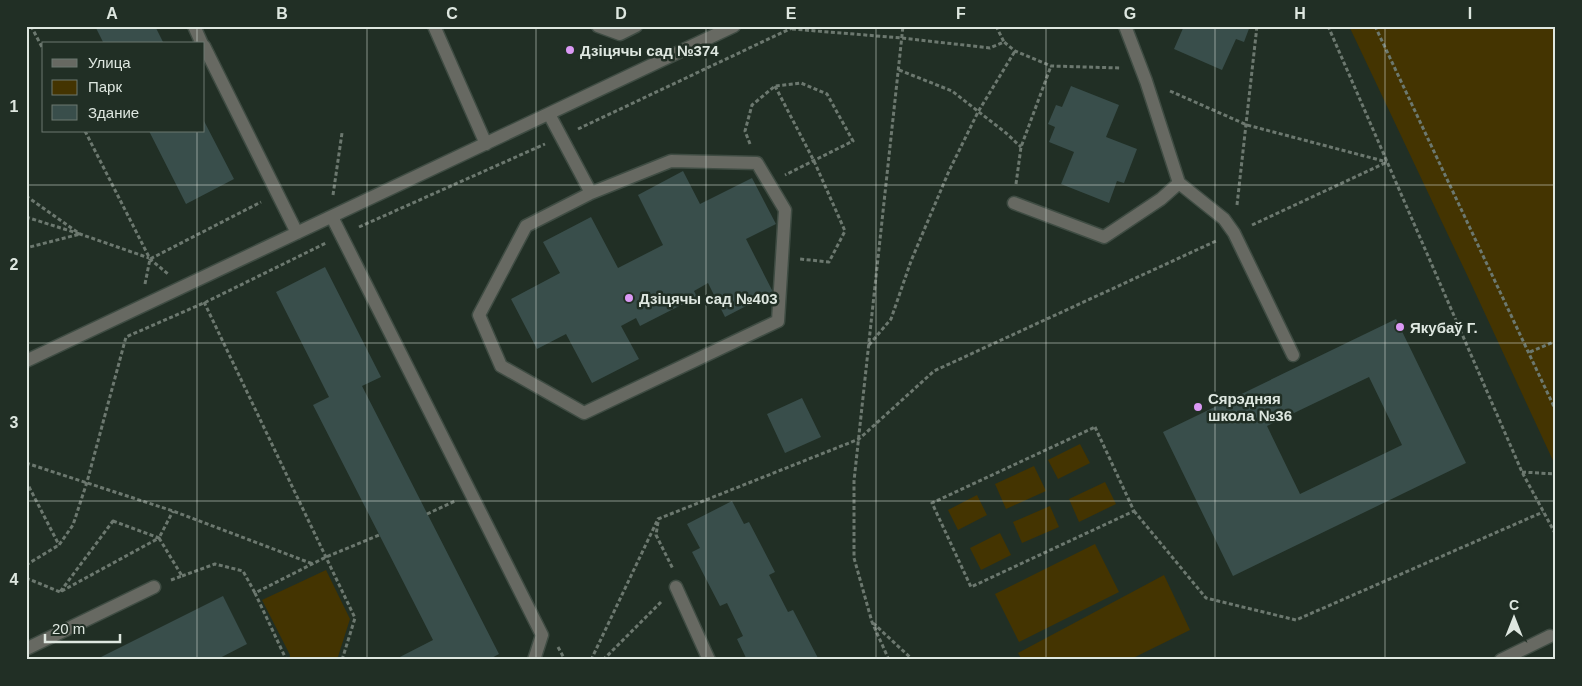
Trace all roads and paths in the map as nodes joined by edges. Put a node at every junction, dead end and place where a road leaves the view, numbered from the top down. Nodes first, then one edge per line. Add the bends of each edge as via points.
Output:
1 (31, 26) edge
2 (194, 26) edge
3 (434, 26) edge
4 (598, 26) edge
5 (636, 26) edge
6 (734, 26) edge
7 (903, 26) edge
8 (996, 26) edge
9 (1125, 26) edge
10 (1257, 26) edge
11 (1328, 26) edge
12 (1375, 26) edge
13 (790, 29) dead end
14 (902, 38) junction
15 (202, 42) edge
16 (1004, 42) junction
17 (42, 47) edge
18 (205, 49) edge
19 (1015, 51) junction
20 (1051, 66) junction
21 (899, 70) junction
22 (1146, 81) junction
23 (775, 86) junction
24 (978, 112) junction
25 (549, 114) junction
26 (1247, 125) junction
27 (86, 132) edge
28 (342, 133) dead end
29 (486, 144) junction
30 (1021, 147) junction
31 (814, 161) junction
32 (1387, 162) junction
33 (757, 163) junction
34 (768, 182) junction
35 (1179, 183) junction
36 (591, 193) junction
37 (26, 196) edge
38 (1014, 203) joint
39 (26, 217) edge
40 (332, 217) junction
41 (298, 233) junction
42 (1234, 233) junction
43 (80, 234) junction
44 (341, 235) junction
45 (26, 248) edge
46 (782, 258) junction
47 (150, 259) junction
48 (183, 287) junction
49 (206, 302) junction
50 (1556, 341) edge
51 (869, 345) junction
52 (1530, 352) junction
53 (1293, 355) dead end
54 (26, 361) edge
55 (1556, 410) edge
56 (859, 439) junction
57 (26, 463) edge
58 (1522, 472) junction
59 (1556, 474) edge
60 (26, 481) edge
61 (87, 482) junction
62 (471, 494) junction
63 (173, 511) junction
64 (1134, 511) junction
65 (1543, 512) junction
66 (427, 514) dead end
67 (379, 534) dead end
68 (1556, 535) edge
69 (158, 538) junction
70 (59, 546) junction
71 (326, 557) junction
72 (313, 564) junction
73 (26, 565) edge
74 (182, 576) junction
75 (26, 578) edge
76 (154, 587) joint
77 (676, 587) joint
78 (60, 592) junction
79 (255, 593) junction
80 (872, 622) junction
81 (1550, 636) dead end
82 (26, 648) edge
83 (284, 660) edge
84 (342, 660) edge
85 (534, 660) edge
86 (591, 660) edge
87 (603, 660) edge
88 (709, 660) edge
89 (889, 660) edge
90 (913, 660) edge
91 (1501, 660) edge

1 - 17 path
2 - 15 lane
3 - 29 lane
4 - 5 lane via 620,34
6 - 25 lane
7 - 14 path
8 - 16 path
9 - 22 lane
10 - 26 path
11 - 32 path
12 - 52 path
13 - 14 path
14 - 16 path via 990,48
14 - 21 path
16 - 19 path
18 - 41 lane
19 - 20 path
19 - 24 path
20 - 22 path via 1121,67
20 - 30 path
21 - 24 path via 952,91
21 - 51 path
22 - 26 path
22 - 35 lane
23 - 31 path
23 - 31 path via 801,83 827,94 853,141
23 - 33 path via 752,105 745,131
24 - 30 path
24 - 51 path via 948,171 891,319
25 - 29 lane
25 - 36 lane
26 - 32 path
26 - 42 path
27 - 47 path
28 - 40 path
29 - 40 lane
30 - 38 path
31 - 34 path
31 - 46 path via 845,230 829,262
32 - 42 path
32 - 58 path
33 - 34 lane
33 - 36 lane via 671,161
34 - 46 lane via 785,210
35 - 38 lane via 1104,237
35 - 42 lane via 1224,219
36 - 46 lane via 526,226 479,316 501,366 584,413 778,321
37 - 43 path
39 - 43 path
40 - 41 lane
40 - 44 lane
41 - 48 lane
42 - 53 lane
42 - 56 path via 934,371
43 - 45 path
43 - 47 path
44 - 49 path
44 - 62 lane
47 - 48 path
48 - 49 path
48 - 54 lane
49 - 61 path via 126,337
49 - 71 path
50 - 52 path
51 - 56 path
52 - 55 path
56 - 80 path via 854,481 854,558
56 - 86 path via 658,519
57 - 61 path
58 - 59 path
58 - 65 path
60 - 70 path
61 - 63 path
61 - 70 path via 73,525
62 - 66 path
62 - 85 lane via 542,635
63 - 69 path
63 - 72 path
64 - 64 path via 1095,427 932,503 971,587
64 - 65 path via 1206,598 1296,620
65 - 68 path
67 - 71 path
69 - 74 path
69 - 78 path
69 - 78 path via 113,521
70 - 73 path
71 - 72 path
71 - 84 path via 355,618
72 - 79 path
74 - 76 path
74 - 79 path via 216,564 243,571
75 - 78 path
76 - 82 lane
77 - 87 path
77 - 88 lane
79 - 83 path
80 - 89 path
80 - 90 path
81 - 91 lane

